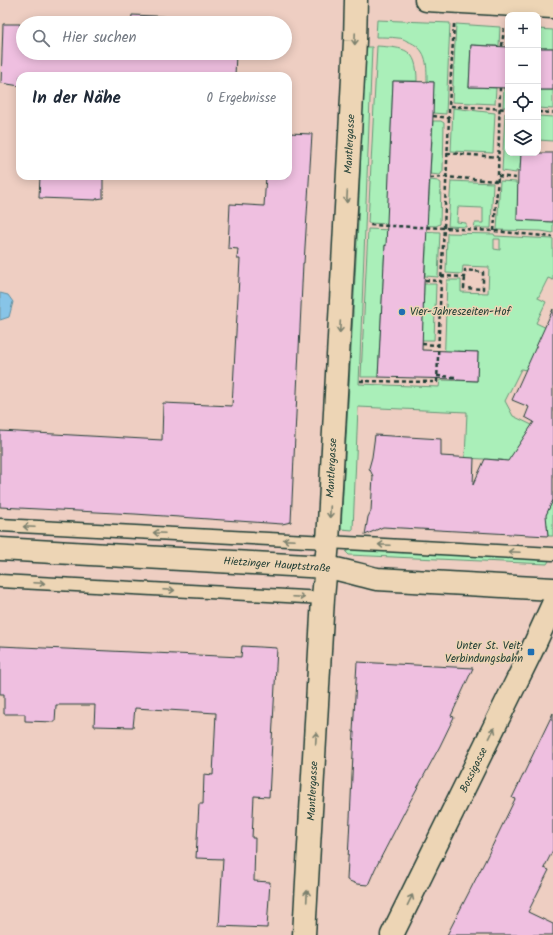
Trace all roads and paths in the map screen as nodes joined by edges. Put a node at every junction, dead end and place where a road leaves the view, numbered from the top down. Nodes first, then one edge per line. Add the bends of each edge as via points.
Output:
1 (356, 0) edge
2 (426, 0) edge
3 (553, 7) edge
4 (454, 22) dead end
5 (504, 25) dead end
6 (502, 46) dead end
7 (500, 88) dead end
8 (450, 106) junction
9 (500, 108) junction
10 (505, 109) edge
11 (541, 112) edge
12 (553, 113) edge
13 (433, 116) dead end
14 (449, 118) junction
15 (447, 154) junction
16 (498, 157) junction
17 (498, 176) junction
18 (446, 177) junction
19 (430, 178) dead end
20 (516, 178) dead end
21 (497, 180) junction
22 (365, 225) dead end
23 (444, 228) junction
24 (494, 231) junction
25 (553, 237) edge
26 (441, 276) junction
27 (465, 277) junction
28 (425, 280) dead end
29 (441, 281) junction
30 (422, 344) dead end
31 (438, 345) junction
32 (437, 376) junction
33 (456, 377) dead end
34 (358, 381) dead end
35 (0, 525) edge
36 (328, 542) junction
37 (0, 549) edge
38 (553, 554) edge
39 (326, 566) junction
40 (0, 581) edge
41 (553, 589) edge
42 (323, 598) junction
43 (553, 604) edge
44 (304, 935) edge
45 (392, 935) edge

1 -> 36 street, Mantlergasse
2 - 3 street
4 - 8 path
5 - 6 path
7 - 9 path
8 - 9 path
8 - 14 path
9 - 10 path
9 - 16 path
11 - 12 path
13 - 14 path
14 - 15 path
15 - 16 path
15 - 18 path
16 - 17 path
17 - 20 path
17 - 21 path
18 - 19 path
18 - 21 path
18 - 23 path
21 - 24 path
22 - 23 path
23 - 24 path
23 - 26 path
24 - 25 path
26 - 27 path
26 - 29 path
27 - 27 path via 465,270 483,272 483,289 464,288
28 - 29 path
29 - 31 path
30 - 31 path
31 - 32 path
32 - 33 path
32 - 34 path via 437,382
36 -> 35 lane
38 -> 36 lane
36 - 39 street, Mantlergasse
37 - 39 street, Hietzinger Hauptstraße
39 - 41 street, Hietzinger Hauptstraße via 377,579
39 - 42 street, Mantlergasse
40 -> 42 lane
44 -> 42 street, Mantlergasse
45 -> 43 street, Bossigasse

